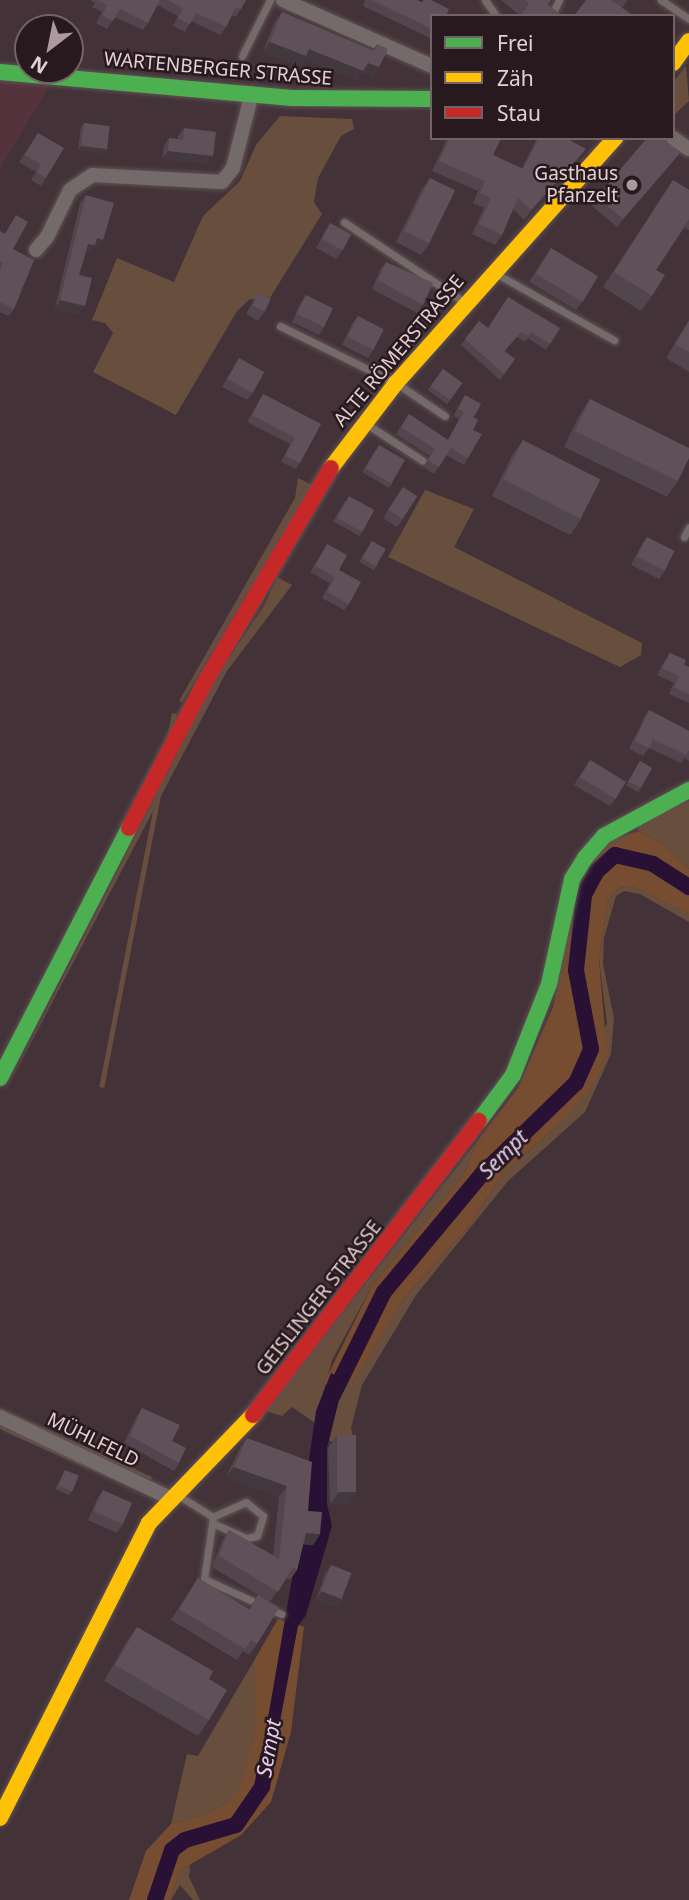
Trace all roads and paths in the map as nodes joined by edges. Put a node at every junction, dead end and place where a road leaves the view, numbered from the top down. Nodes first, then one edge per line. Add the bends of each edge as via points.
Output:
1 (270, 0) edge
2 (661, 0) edge
3 (292, 2) edge
4 (689, 19) edge
5 (689, 41) edge
6 (243, 56) dead end
7 (675, 58) edge
8 (430, 65) edge
9 (0, 72) edge
10 (252, 93) junction
11 (430, 99) edge
12 (612, 140) edge
13 (344, 222) dead end
14 (36, 250) dead end
15 (494, 272) junction
16 (467, 303) junction
17 (280, 326) dead end
18 (614, 340) dead end
19 (396, 383) junction
20 (445, 416) dead end
21 (363, 422) junction
22 (423, 461) dead end
23 (689, 527) edge
24 (684, 537) dead end
25 (689, 790) edge
26 (0, 1078) edge
27 (0, 1417) edge
28 (170, 1498) junction
29 (213, 1520) junction
30 (281, 1614) edge
31 (0, 1818) edge

1 - 6 lane
2 - 4 lane
3 - 8 street
5 - 7 main road
9 - 10 main road, WARTENBERGER STRASSE
10 - 11 main road, WARTENBERGER STRASSE via 355,101
10 - 14 street via 233,168 222,182 92,175 70,190
12 - 15 main road, ALTE RÖMERSTRASSE via 557,207
13 - 16 lane
15 - 16 main road, ALTE RÖMERSTRASSE
15 - 18 lane
16 - 19 main road, ALTE RÖMERSTRASSE
17 - 19 lane
19 - 20 lane
19 - 21 main road, ALTE RÖMERSTRASSE
21 - 22 lane
21 - 26 main road, ALTE RÖMERSTRASSE via 245,614 137,810
23 - 24 lane
25 - 28 main road, GEISLINGER STRASSE via 604,836 572,879 549,984 513,1075 300,1359 249,1420
27 - 28 street, MÜHLFELD
28 - 29 lane via 184,1497
28 - 31 main road, GEISLINGER STRASSE via 130,1553
29 - 29 lane via 246,1538 257,1536 263,1516 246,1503
29 - 30 lane via 204,1579

